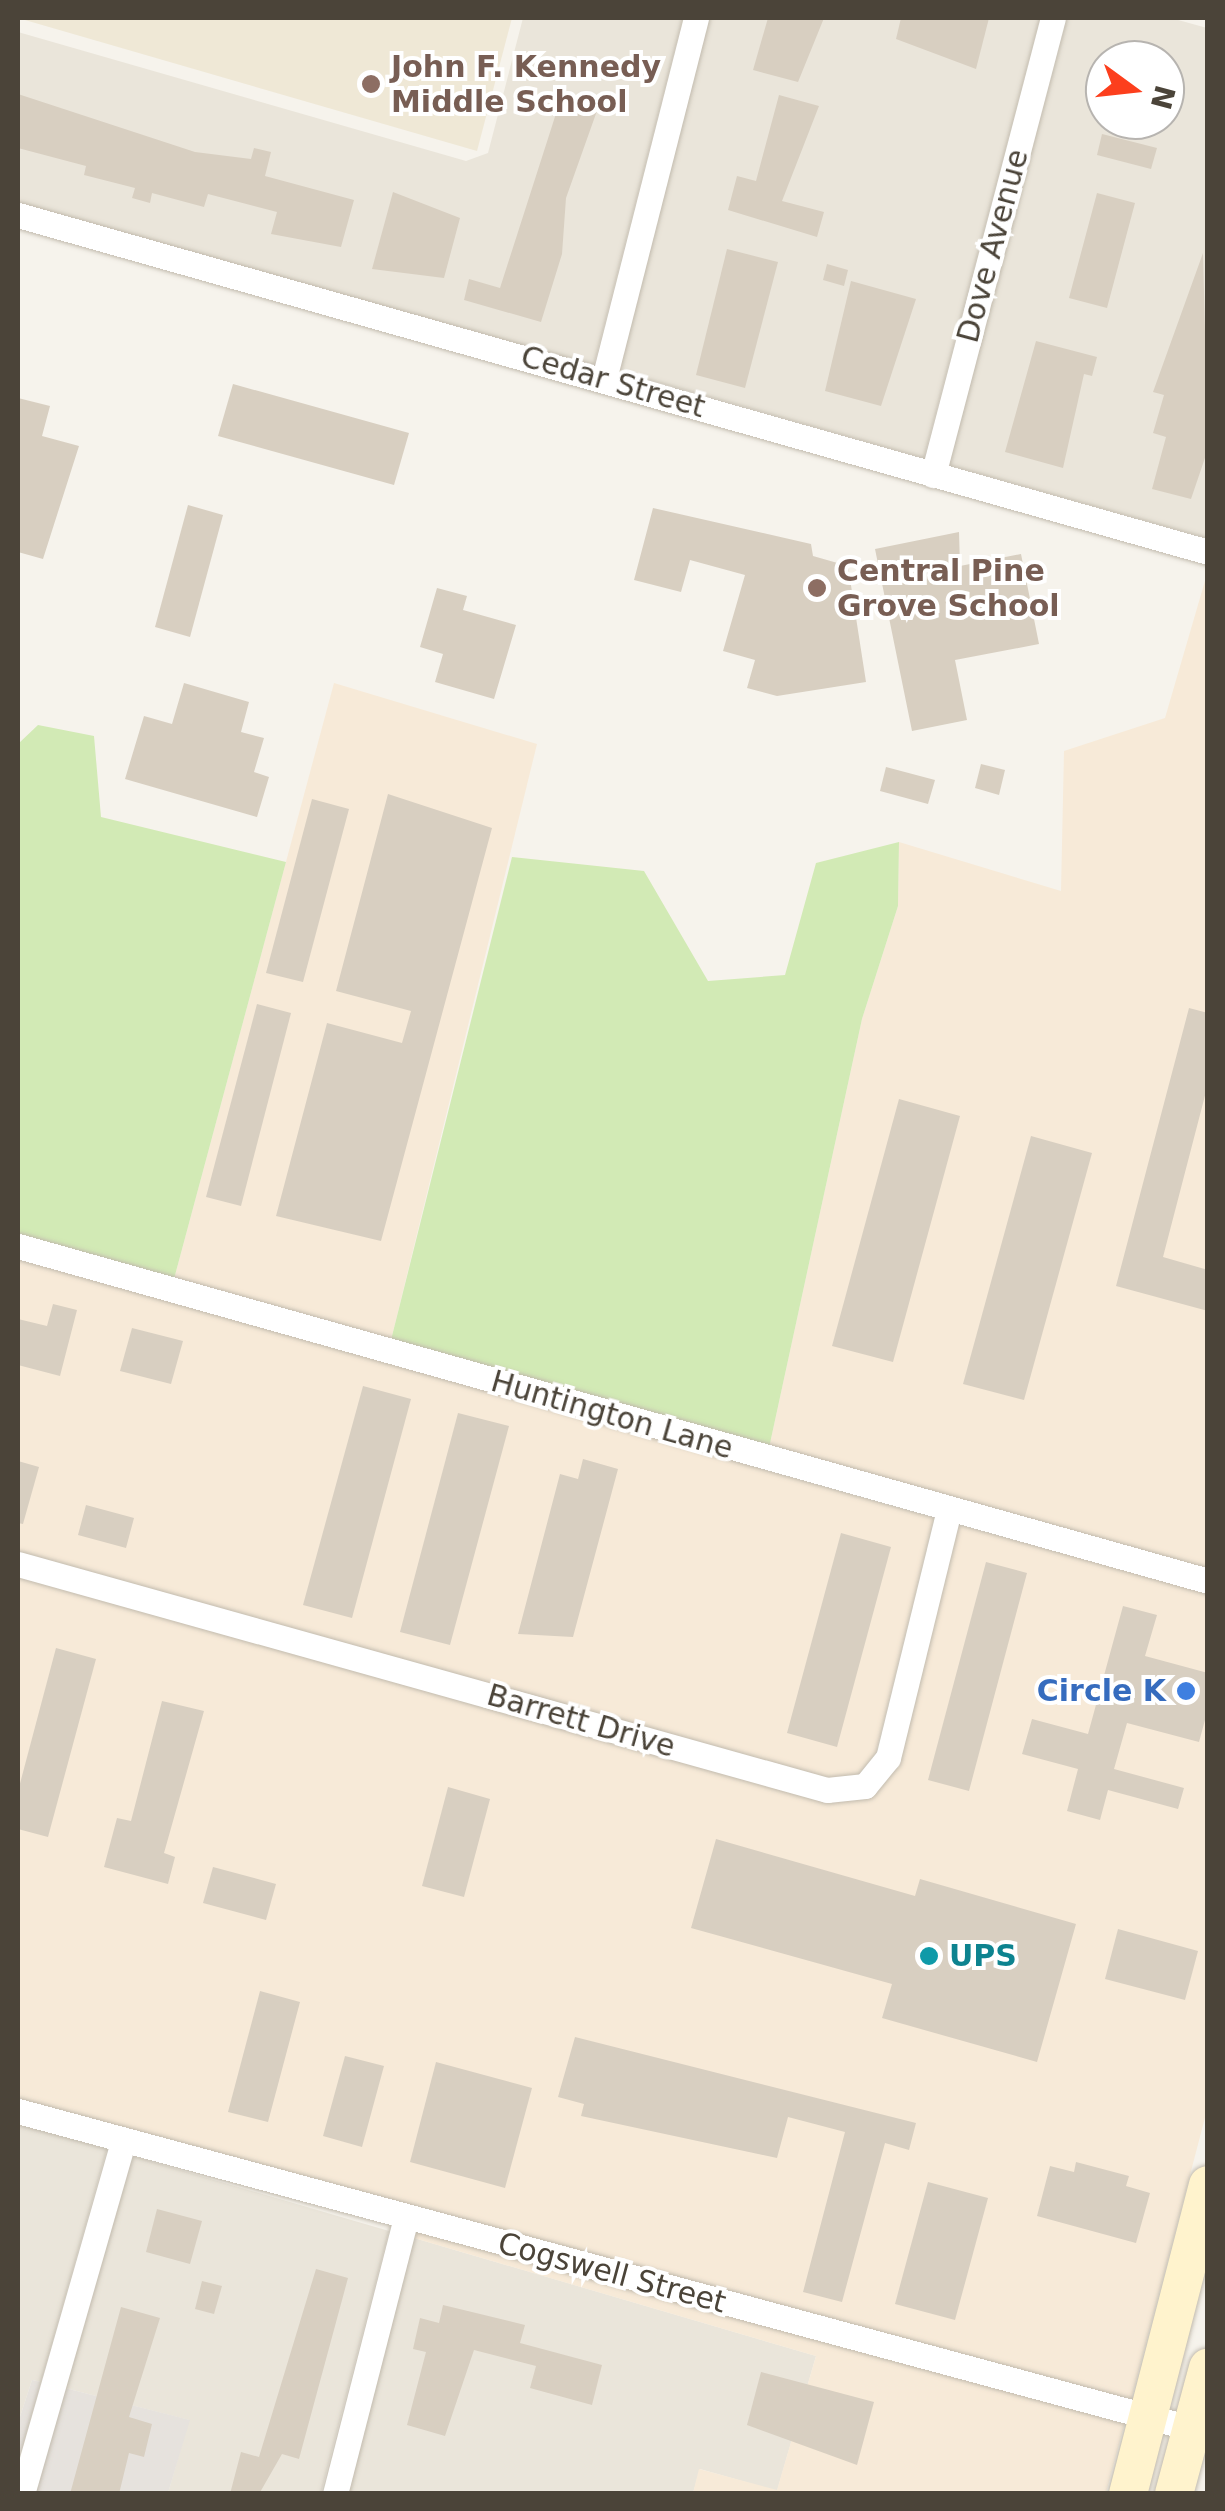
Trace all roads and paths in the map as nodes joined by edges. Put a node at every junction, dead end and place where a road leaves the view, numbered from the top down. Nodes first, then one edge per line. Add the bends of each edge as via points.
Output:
1 (696, 18) edge
2 (1053, 18) edge
3 (18, 215) edge
4 (604, 380) junction
5 (933, 475) junction
6 (1208, 552) edge
7 (18, 1246) edge
8 (949, 1510) junction
9 (18, 1564) edge
10 (1208, 1581) edge
11 (18, 2111) edge
12 (122, 2141) junction
13 (1208, 2186) edge
14 (406, 2217) junction
15 (1208, 2368) edge
16 (1147, 2416) junction
17 (1200, 2430) edge
18 (22, 2494) edge
19 (334, 2494) edge
20 (1128, 2494) edge
21 (1174, 2494) edge

1 - 4 street
2 - 5 street, Dove Avenue
3 - 4 street, Cedar Street
4 - 5 street, Cedar Street
5 - 6 street, Cedar Street
7 - 8 street, Huntington Lane
8 - 9 street, Barrett Drive via 888,1758 865,1786 827,1790
8 - 10 street, Huntington Lane
11 - 12 street, Cogswell Street
12 - 14 street, Cogswell Street
12 - 18 street
13 - 16 main road
14 - 16 street, Cogswell Street
14 - 19 street
15 - 17 main road
16 - 17 street, Cogswell Street
16 - 20 main road
17 - 21 main road

